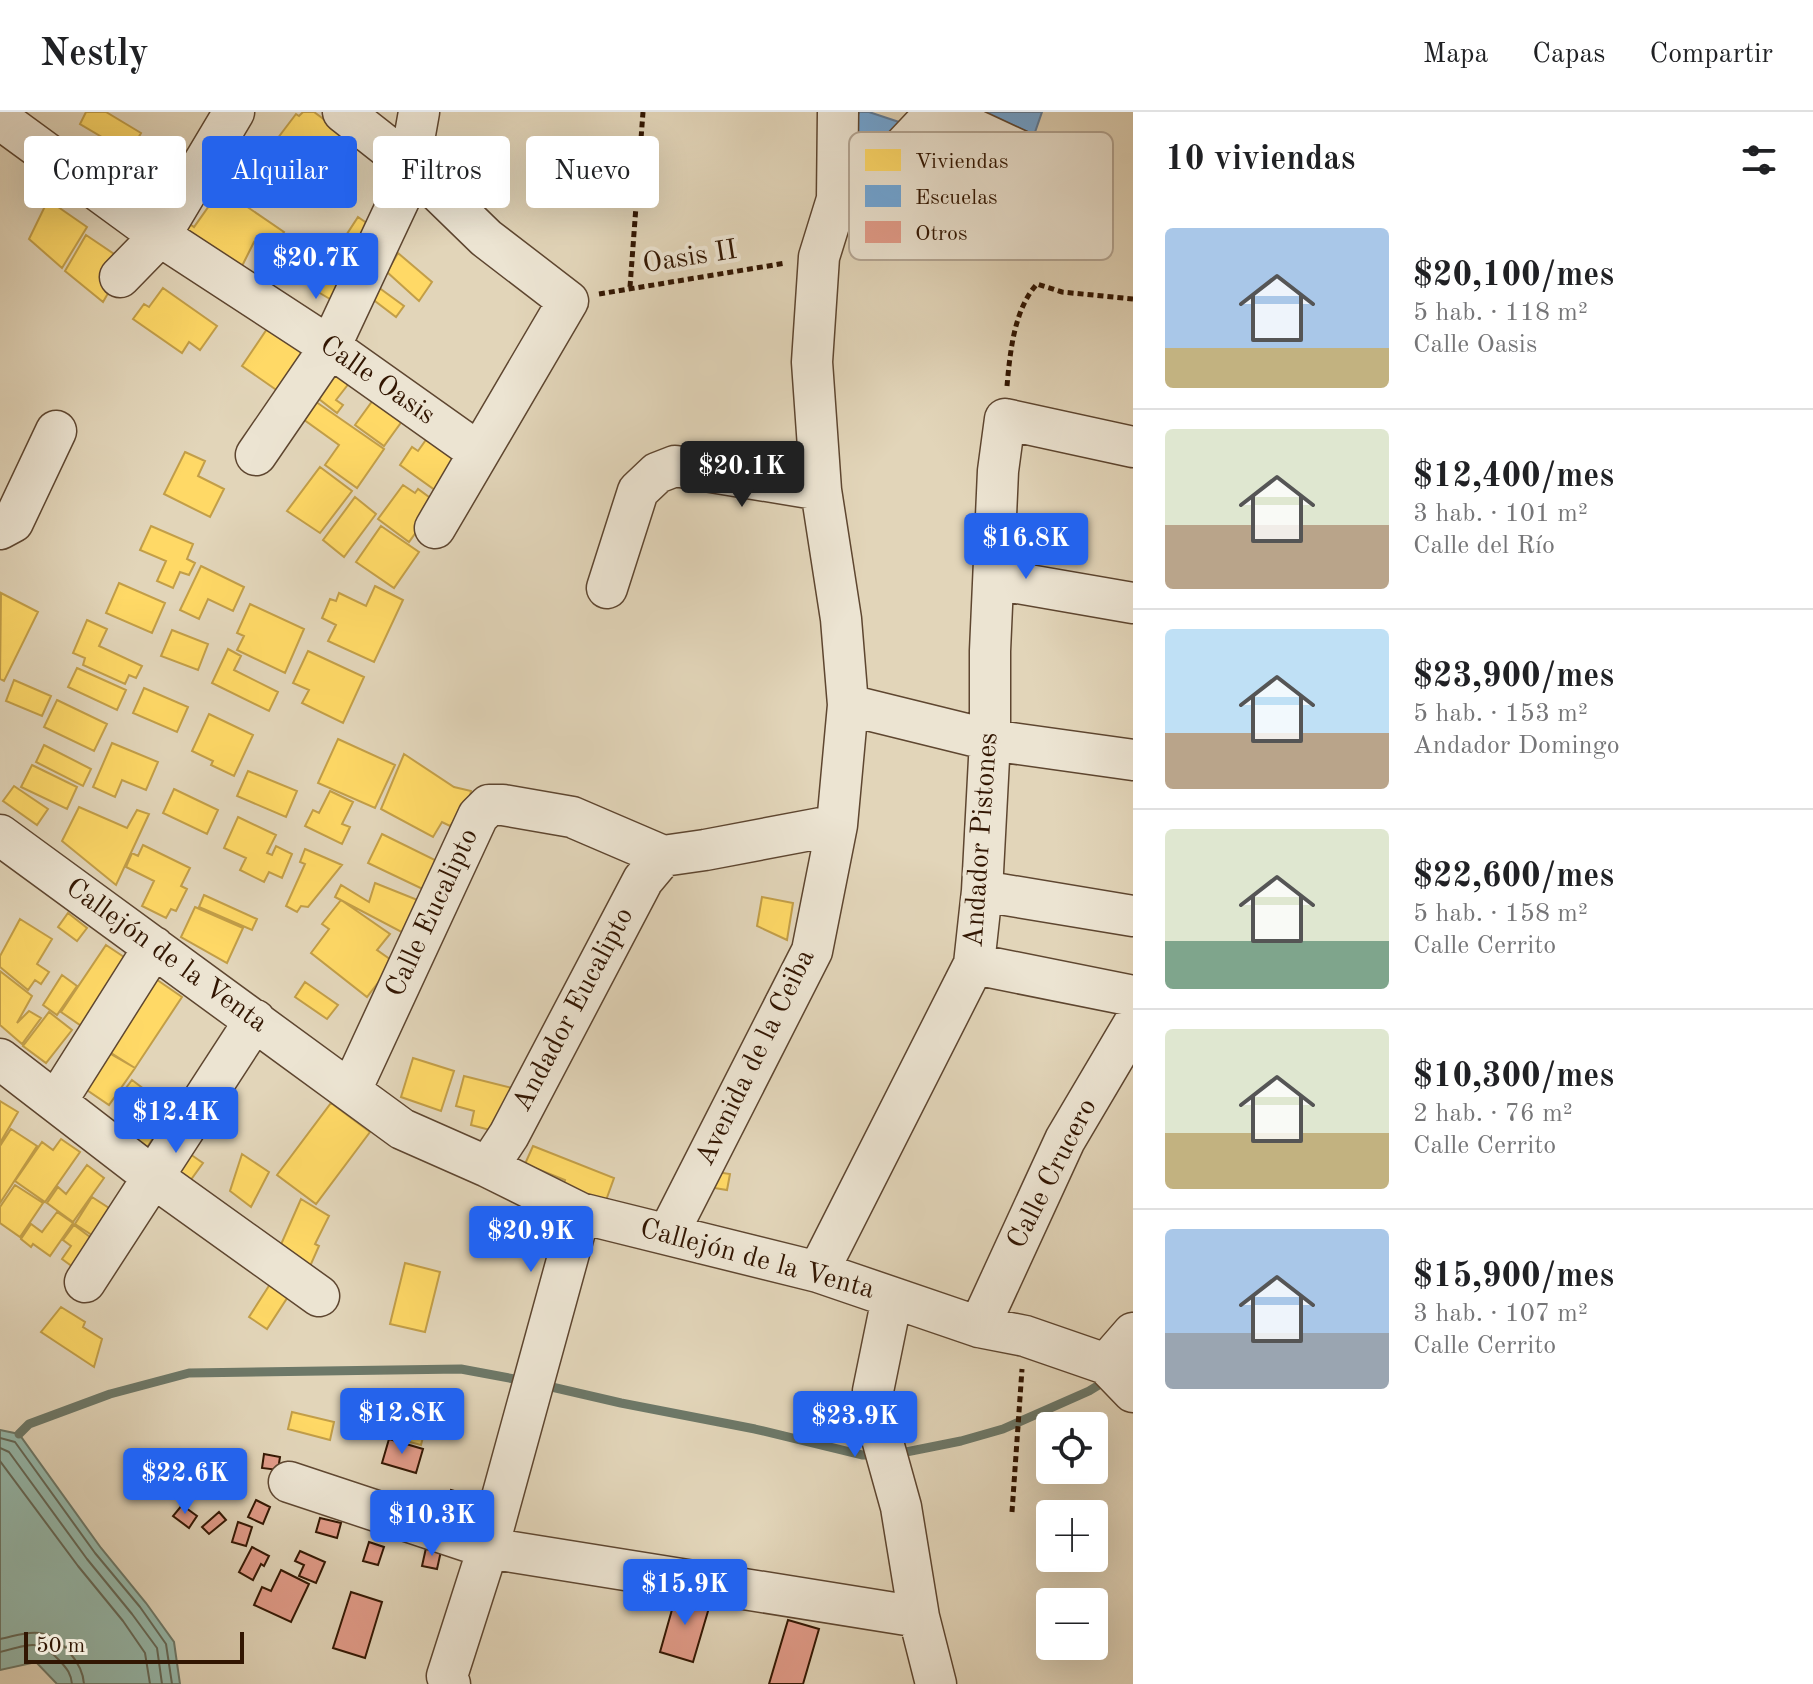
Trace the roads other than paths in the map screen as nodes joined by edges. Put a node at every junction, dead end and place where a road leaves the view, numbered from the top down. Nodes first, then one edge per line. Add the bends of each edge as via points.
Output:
1 (234, 112) edge
2 (343, 112) edge
3 (419, 112) edge
4 (838, 112) edge
5 (936, 112) edge
6 (0, 119) edge
7 (917, 132) edge
8 (979, 132) edge
9 (373, 136) edge
10 (415, 136) edge
11 (849, 190) edge
12 (837, 199) junction
13 (395, 208) edge
14 (455, 208) edge
15 (160, 236) junction
16 (120, 277) dead end
17 (330, 347) junction
18 (56, 431) dead end
19 (1133, 447) edge
20 (478, 452) junction
21 (256, 455) dead end
22 (821, 490) junction
23 (435, 528) dead end
24 (0, 529) edge
25 (994, 579) junction
26 (607, 588) dead end
27 (1133, 603) edge
28 (848, 705) junction
29 (990, 740) junction
30 (1133, 760) edge
31 (837, 825) junction
32 (0, 835) edge
33 (663, 856) junction
34 (982, 891) junction
35 (1133, 916) edge
36 (154, 947) junction
37 (974, 964) junction
38 (1133, 996) edge
39 (255, 1020) junction
40 (1133, 1025) edge
41 (0, 1059) edge
42 (351, 1090) junction
43 (56, 1102) junction
44 (488, 1167) junction
45 (153, 1177) junction
46 (580, 1213) junction
47 (668, 1234) junction
48 (818, 1272) junction
49 (85, 1282) dead end
50 (319, 1296) dead end
51 (892, 1298) junction
52 (979, 1327) junction
53 (1133, 1333) edge
54 (1120, 1378) edge
55 (289, 1482) dead end
56 (488, 1548) junction
57 (919, 1617) junction
58 (448, 1680) edge
59 (936, 1684) edge

1 - 15 street
2 - 9 street
3 - 10 street
4 - 12 street, Avenida de la Ceiba
5 - 7 street
5 - 8 street
6 - 15 street, Calle Oasis
11 - 12 street
12 - 22 street, Avenida de la Ceiba via 819,257 812,362
13 - 17 street
14 - 20 street via 568,301
15 - 16 street
15 - 17 street, Calle Oasis
17 - 20 street, Calle Oasis
17 - 21 street
18 - 24 street via 13,522
19 - 25 street, Andador Pistones via 1005,419
20 - 23 street
22 - 26 street via 675,466 657,473 638,491
22 - 28 street, Avenida de la Ceiba
25 - 27 street
25 - 29 street, Andador Pistones
28 - 29 street
28 - 31 street, Avenida de la Ceiba
29 - 30 street
29 - 34 street, Andador Pistones
31 - 33 street
31 - 47 street, Avenida de la Ceiba via 812,951
32 - 36 street, Callejón de la Venta
33 - 42 street, Calle Eucalipto via 572,817 489,805 478,816
33 - 44 street, Andador Eucalipto via 643,880
34 - 35 street
34 - 37 street, Andador Pistones
36 - 39 street, Callejón de la Venta
36 - 43 street
37 - 38 street
37 - 48 street, Andador Pistones
39 - 42 street, Callejón de la Venta
39 - 45 street
40 - 52 street, Calle Crucero via 1065,1140
41 - 43 street
42 - 44 street, Callejón de la Venta via 402,1129
43 - 45 street
44 - 46 street, Callejón de la Venta
45 - 49 street
45 - 50 street
46 - 47 street, Callejón de la Venta
46 - 56 street
47 - 48 street, Callejón de la Venta
48 - 51 street, Callejón de la Venta
51 - 52 street, Callejón de la Venta
51 - 57 street via 873,1391 901,1507
52 - 54 street, Callejón de la Venta via 1025,1336
53 - 54 street
55 - 56 street
56 - 57 street
56 - 58 street
57 - 59 street

